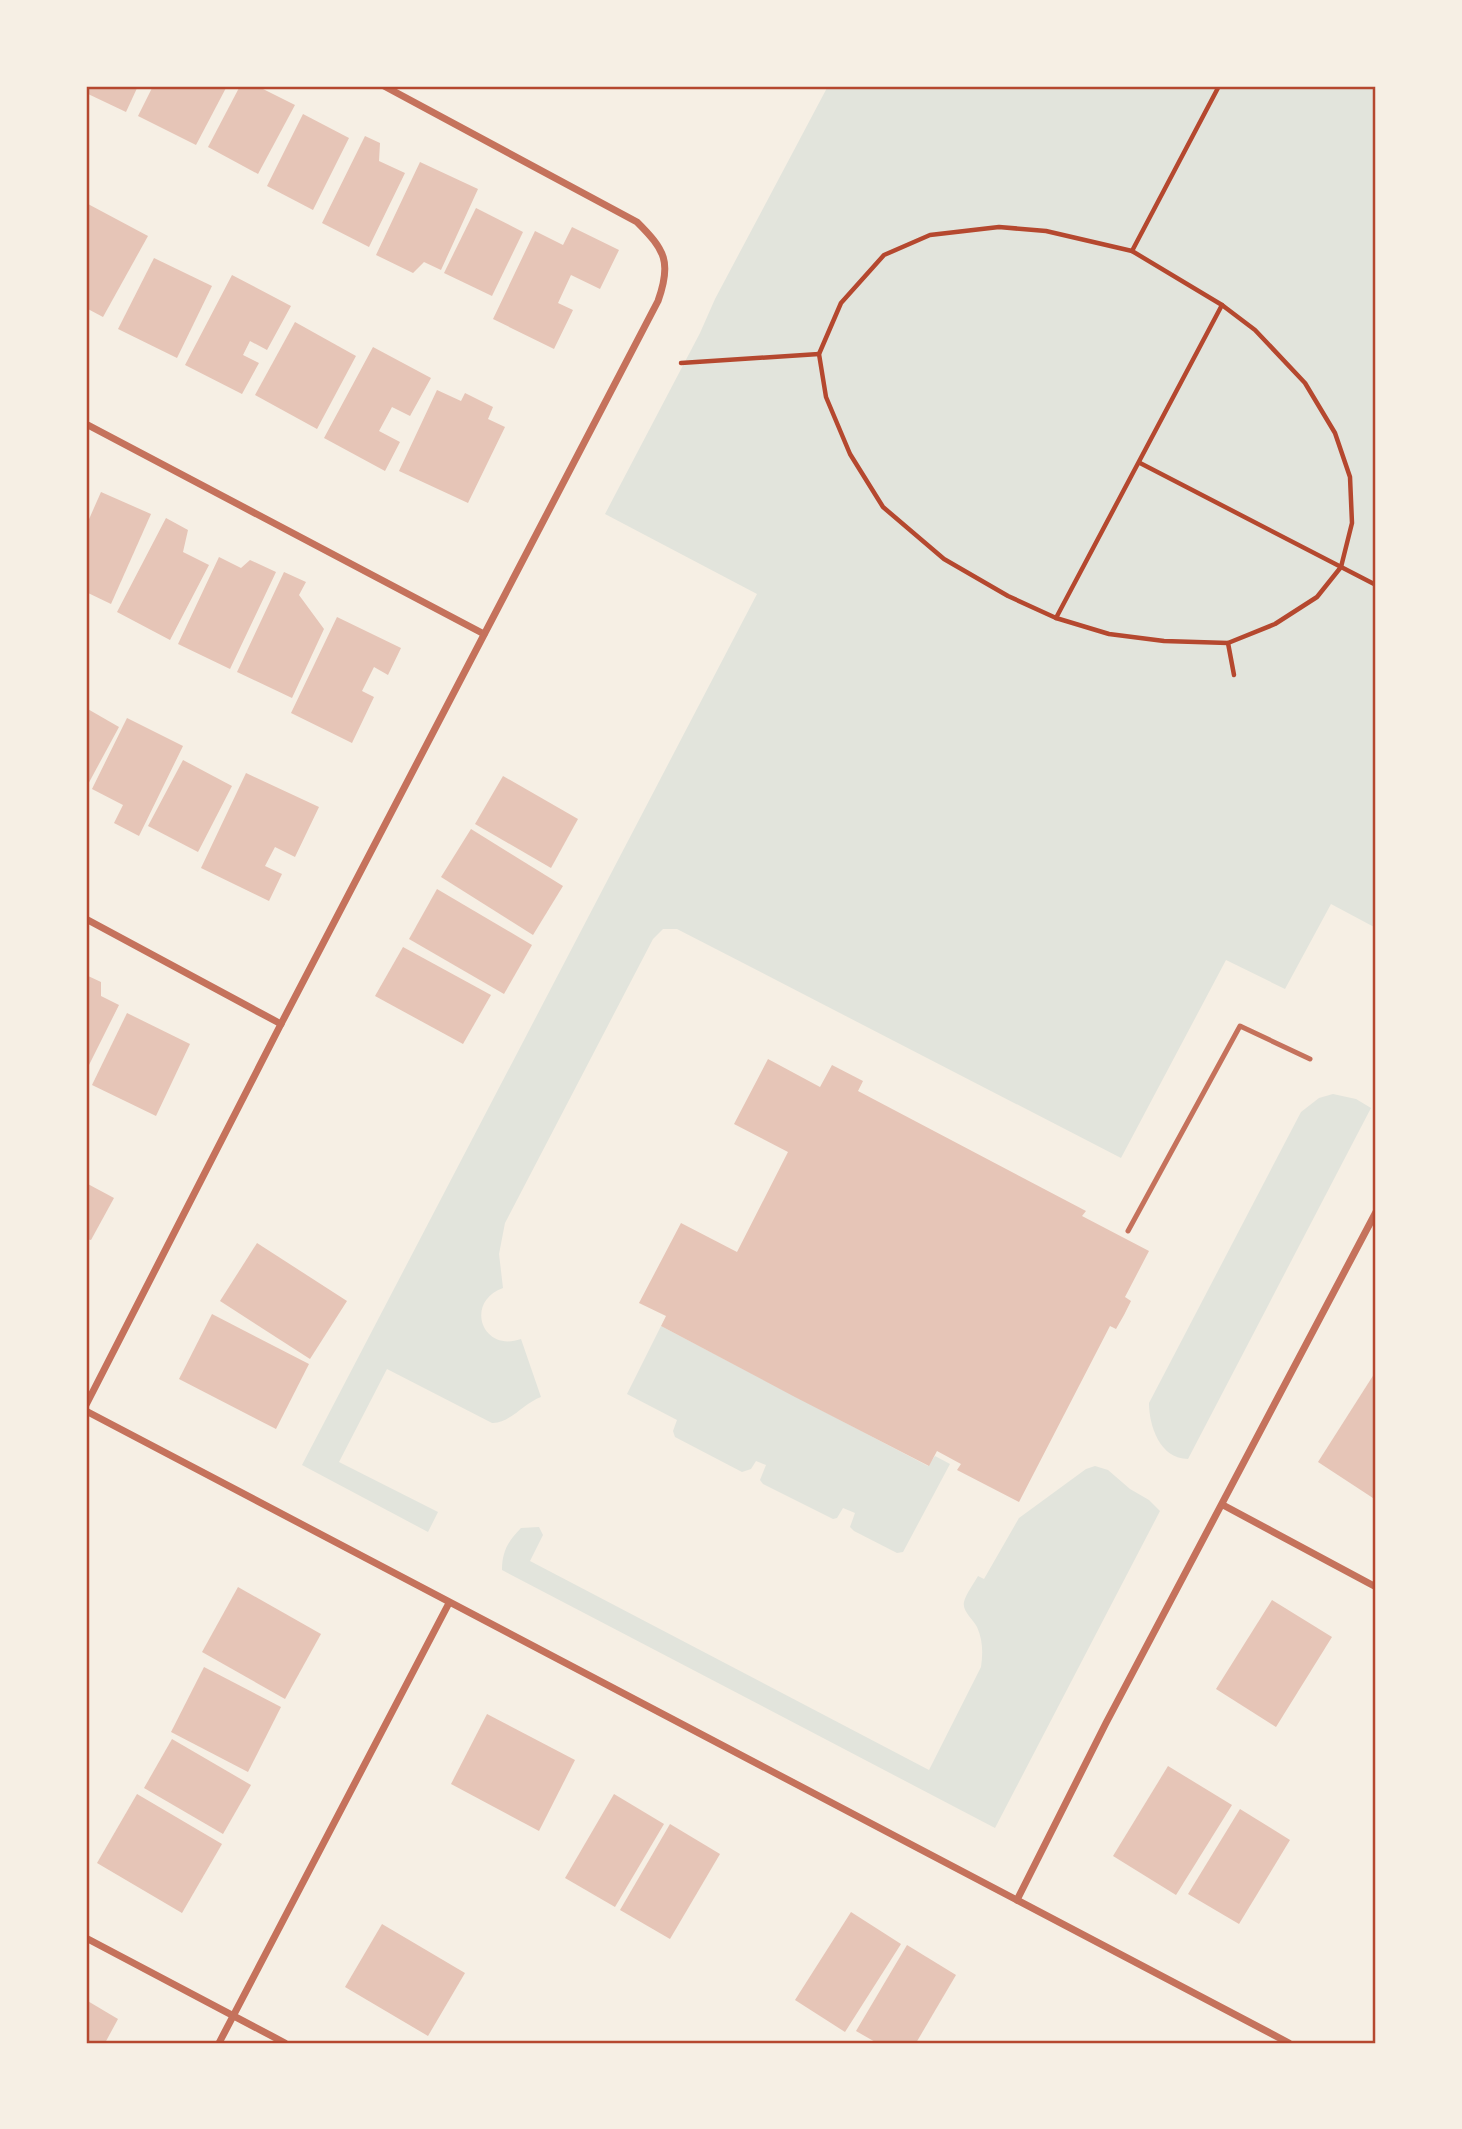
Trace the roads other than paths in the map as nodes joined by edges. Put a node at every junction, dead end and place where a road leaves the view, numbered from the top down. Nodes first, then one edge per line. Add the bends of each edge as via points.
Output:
1 (384, 86) edge
2 (86, 424) edge
3 (484, 634) junction
4 (86, 919) edge
5 (281, 1024) junction
6 (1310, 1059) dead end
7 (1376, 1212) edge
8 (1128, 1231) dead end
9 (86, 1405) edge
10 (86, 1411) edge
11 (1223, 1505) junction
12 (1376, 1587) edge
13 (449, 1602) junction
14 (1017, 1900) junction
15 (86, 1938) edge
16 (233, 2016) junction
17 (219, 2043) edge
18 (285, 2043) edge
19 (1289, 2043) edge

1 - 3 street via 637,222 666,261 658,301
2 - 3 street
3 - 5 street
4 - 5 street
5 - 9 street
6 - 8 lane via 1240,1026
7 - 11 street
10 - 13 street
11 - 12 street
11 - 14 street
13 - 14 street
13 - 16 street
14 - 19 street
15 - 16 street
16 - 17 street
16 - 18 street

